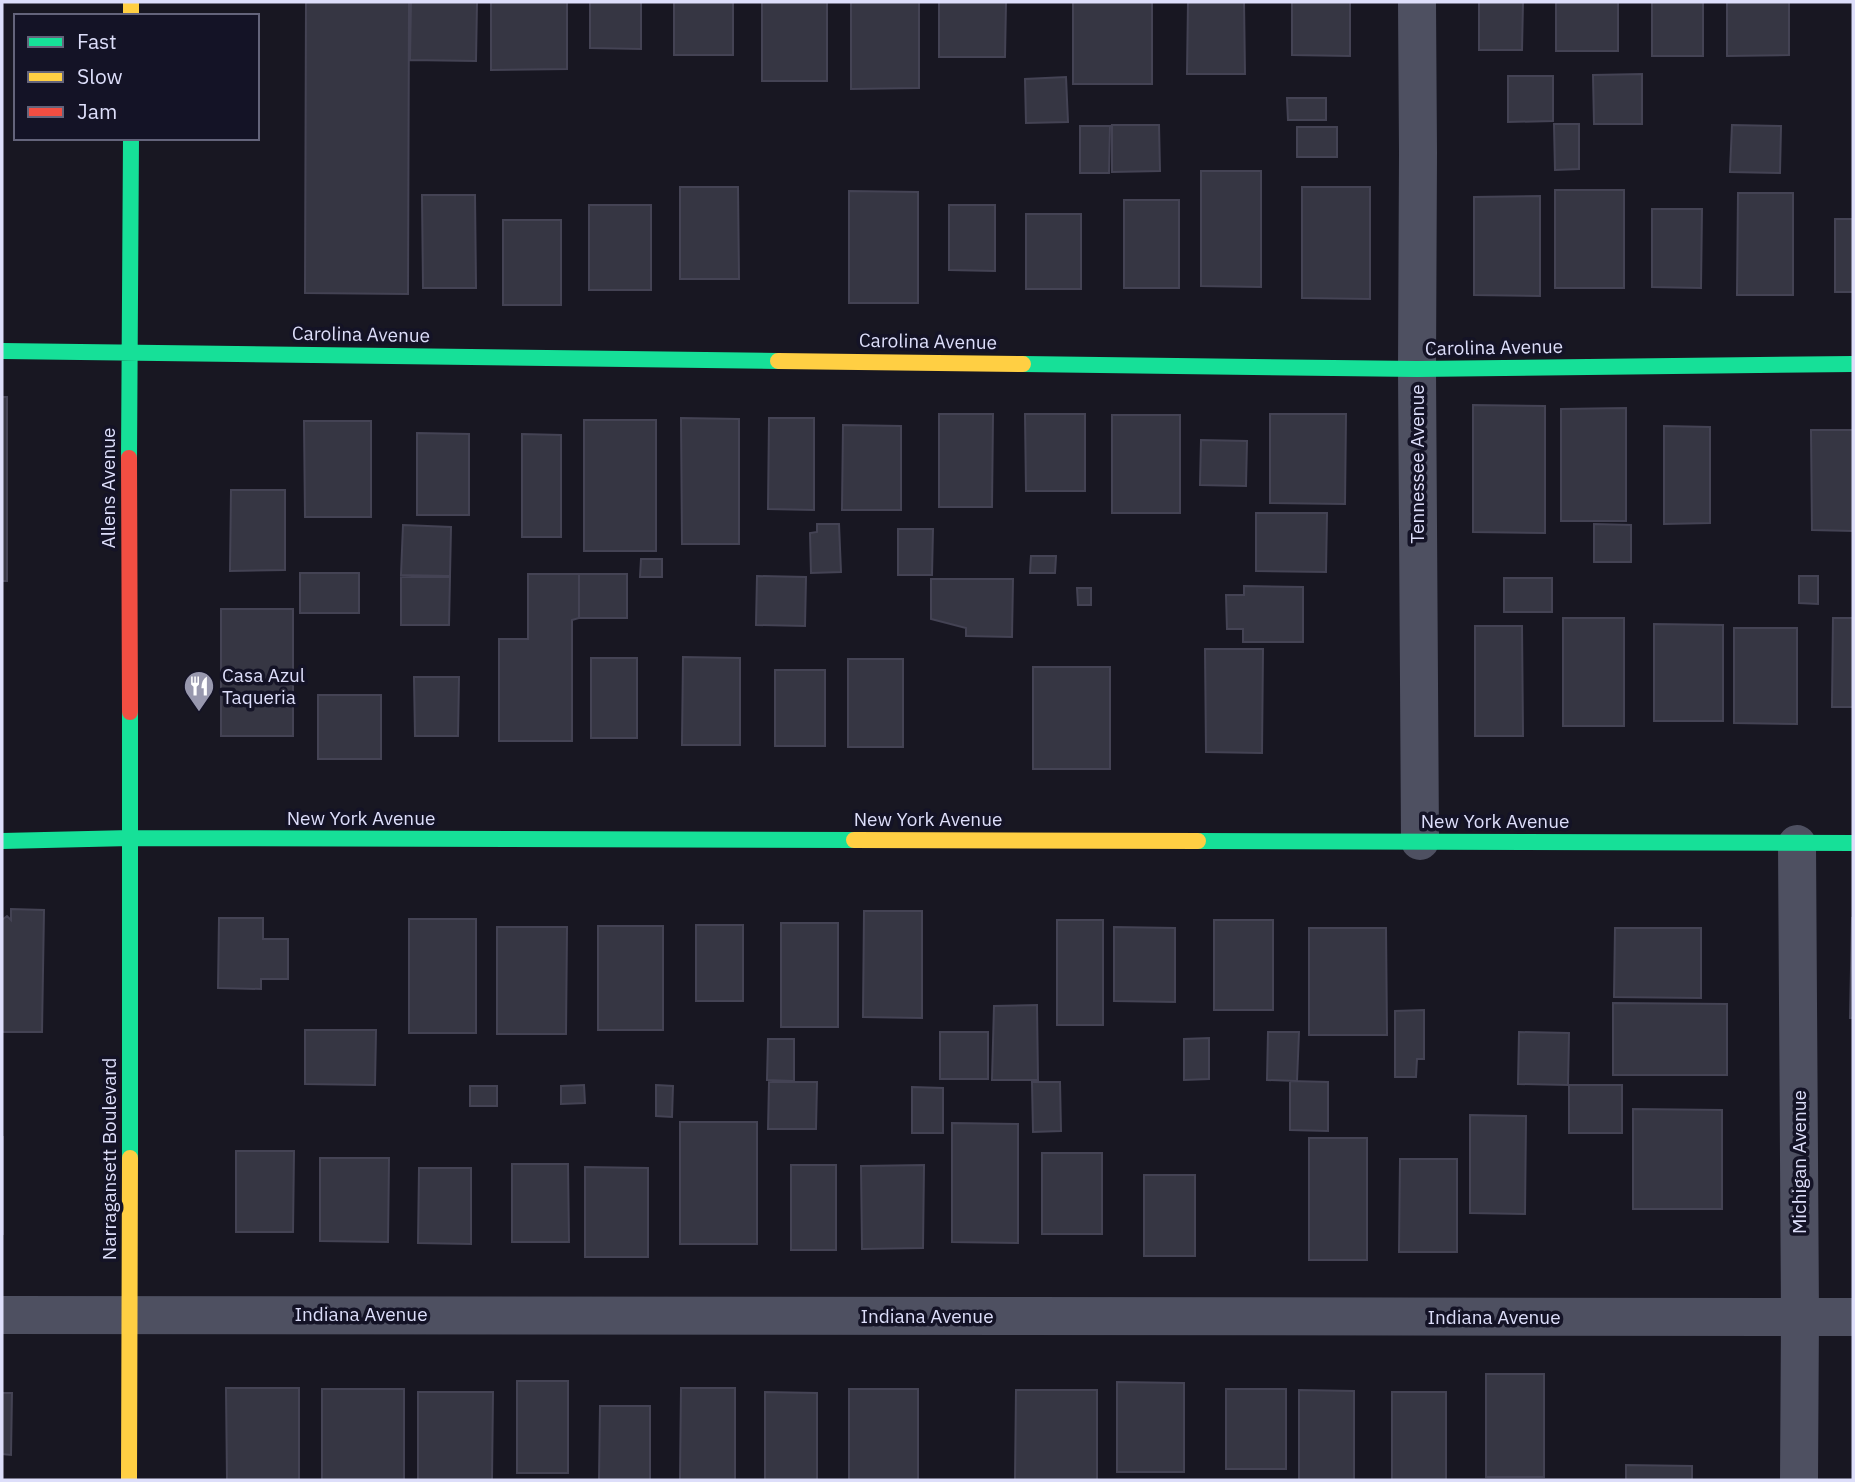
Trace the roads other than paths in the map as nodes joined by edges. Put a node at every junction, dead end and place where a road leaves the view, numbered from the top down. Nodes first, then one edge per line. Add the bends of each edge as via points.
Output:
1 (1417, 2) edge
2 (131, 140) edge
3 (2, 351) edge
4 (129, 352) junction
5 (1853, 364) edge
6 (1417, 369) junction
7 (131, 838) junction
8 (2, 841) edge
9 (1420, 841) junction
10 (1853, 843) edge
11 (1797, 844) junction
12 (129, 1314) junction
13 (2, 1315) edge
14 (1800, 1317) junction
15 (1853, 1317) edge
16 (129, 1480) edge
17 (1799, 1480) edge

1 - 6 street, Tennessee Avenue
2 - 4 street, Allens Avenue
3 - 4 street, Carolina Avenue
4 - 6 street, Carolina Avenue
4 - 7 street, Allens Avenue
5 - 6 street, Carolina Avenue
6 - 9 street, Tennessee Avenue
7 - 8 street, New York Avenue
7 - 9 street, New York Avenue
7 - 12 street, Narragansett Boulevard
9 - 11 street, New York Avenue
10 - 11 street, New York Avenue
11 - 14 street, Michigan Avenue
12 - 13 street, Indiana Avenue
12 - 14 street, Indiana Avenue
12 - 16 street, Narragansett Boulevard
14 - 15 street, Indiana Avenue
14 - 17 street, Michigan Avenue

